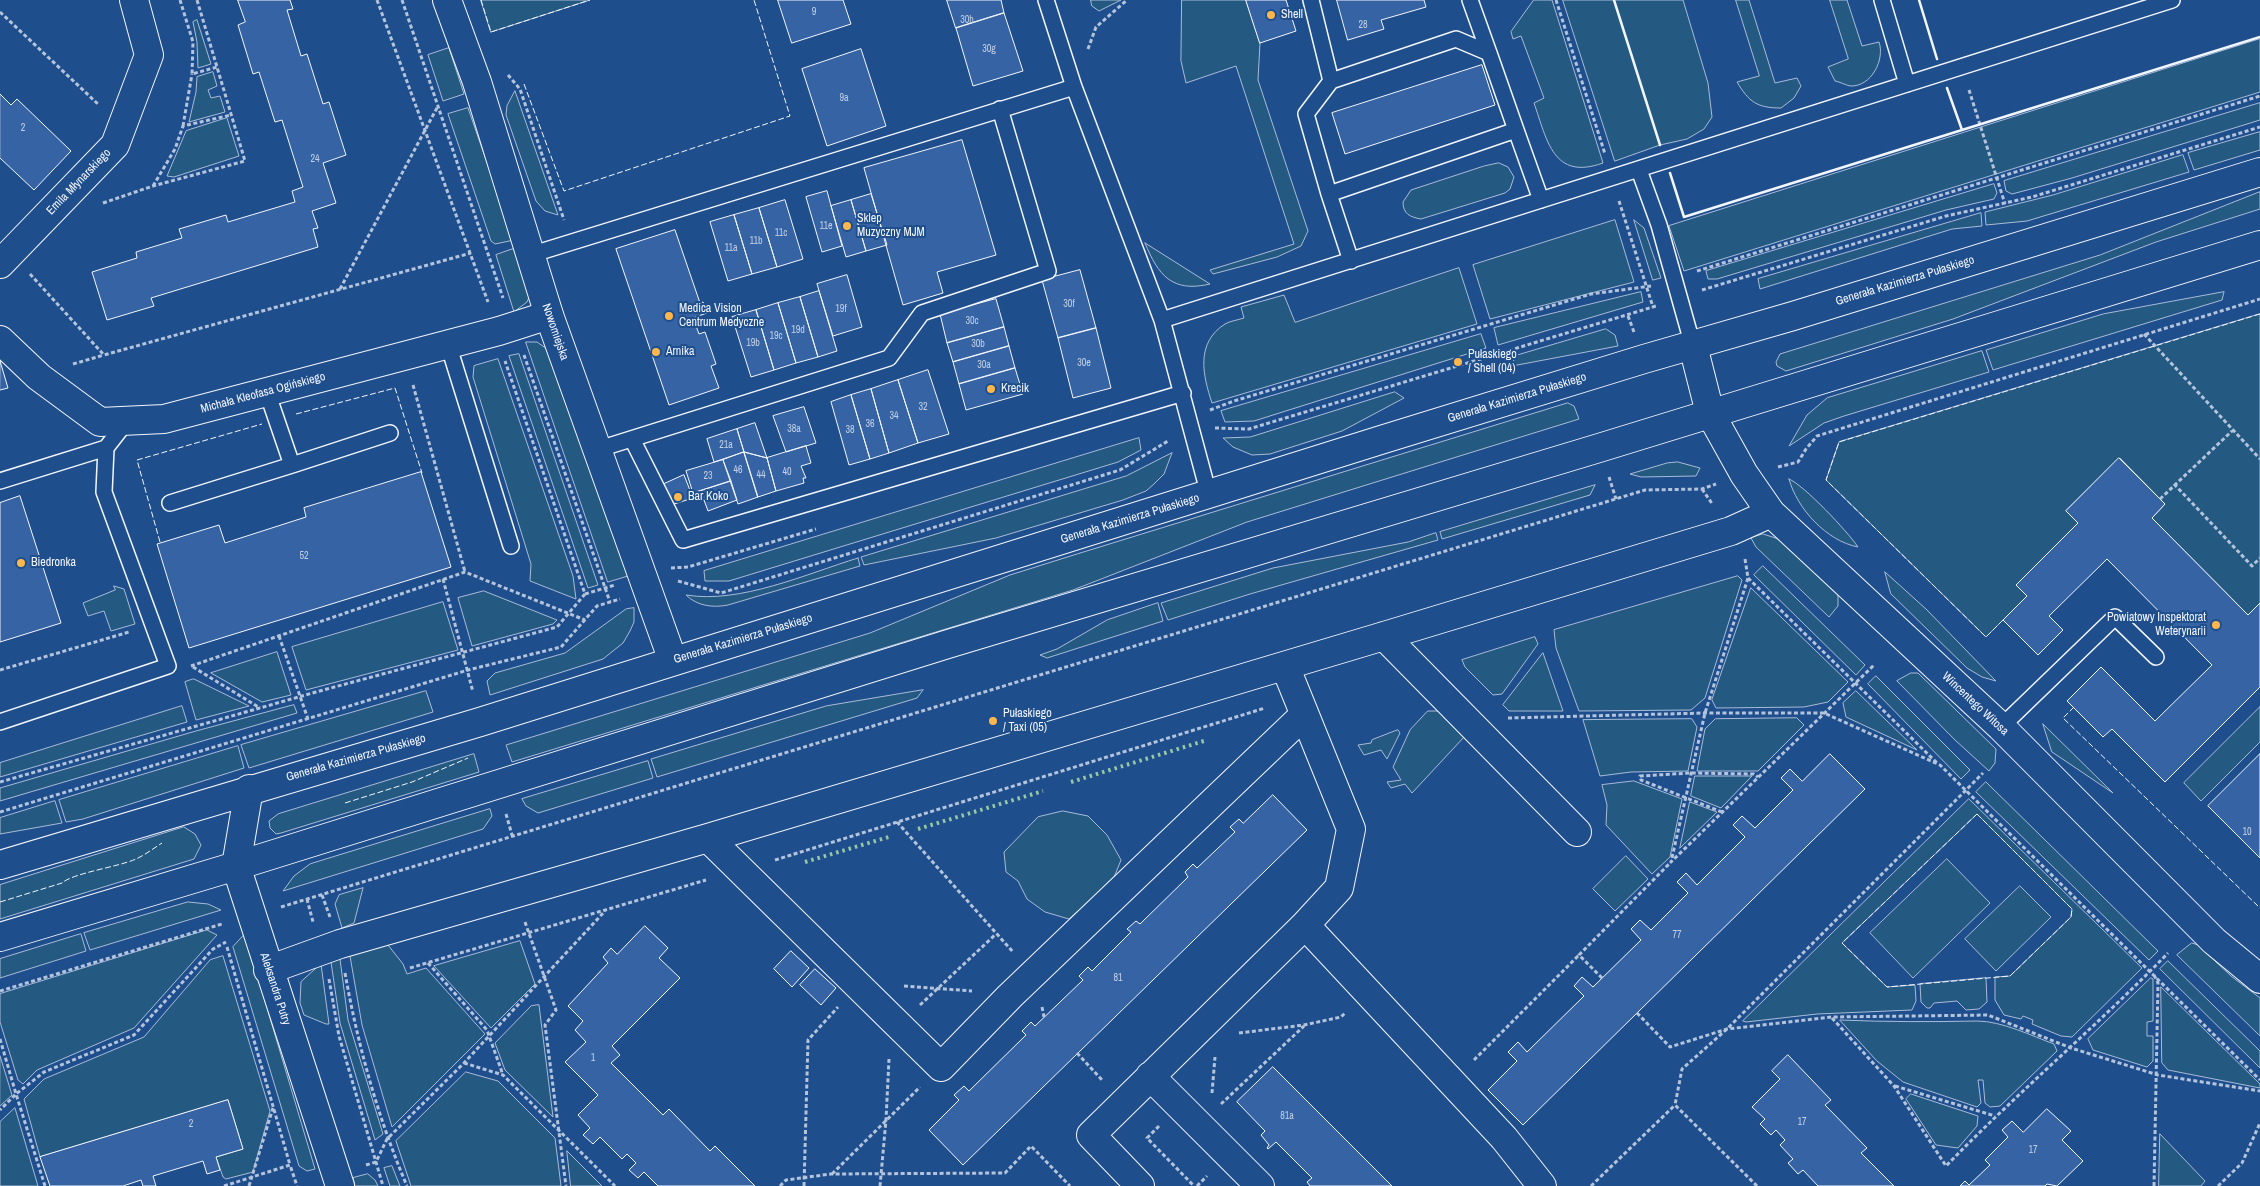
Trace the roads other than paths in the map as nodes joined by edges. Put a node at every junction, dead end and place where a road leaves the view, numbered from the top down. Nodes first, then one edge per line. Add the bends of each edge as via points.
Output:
1 (134, 0) edge
2 (448, 0) edge
3 (1046, 0) edge
4 (1311, 0) edge
5 (1470, 0) edge
6 (1882, 0) edge
7 (2172, 0) edge
8 (1489, 53) junction
9 (1331, 81) junction
10 (1908, 84) junction
11 (1074, 87) junction
12 (1000, 109) junction
13 (1516, 130) junction
14 (1639, 170) junction
15 (2260, 172) edge
16 (1329, 194) junction
17 (1541, 200) junction
18 (2260, 246) edge
19 (530, 255) junction
20 (5, 259) edge
21 (1351, 262) junction
22 (549, 315) junction
23 (1162, 320) junction
24 (0, 340) edge
25 (448, 344) junction
26 (1693, 346) junction
27 (267, 392) junction
28 (1183, 392) junction
29 (1710, 413) junction
30 (127, 421) junction
31 (390, 433) dead end
32 (632, 439) junction
33 (106, 448) junction
34 (596, 450) junction
35 (292, 465) junction
36 (0, 481) edge
37 (1208, 495) junction
38 (170, 502) dead end
39 (1771, 513) junction
40 (511, 546) dead end
41 (1384, 636) junction
42 (2156, 657) dead end
43 (672, 661) junction
44 (1284, 666) junction
45 (1300, 706) junction
46 (0, 722) edge
47 (2001, 727) junction
48 (250, 789) junction
49 (1577, 832) dead end
50 (708, 838) junction
51 (0, 865) edge
52 (236, 866) junction
53 (1305, 925) junction
54 (0, 937) edge
55 (268, 970) junction
56 (2260, 979) edge
57 (1150, 1076) junction
58 (338, 1181) edge
59 (1140, 1186) edge
60 (1260, 1186) edge
61 (1542, 1186) edge

1 - 20 street, Emila Młynarskiego via 149,55 115,145
2 - 19 street, Nowomiejska via 477,82
3 - 11 lane
4 - 9 lane
5 - 8 lane
6 - 10 lane
7 - 10 lane
8 - 9 lane via 1456,39
8 - 13 lane
9 - 16 lane via 1306,114
10 - 14 lane
11 - 12 lane
11 - 23 lane
12 - 19 lane
12 - 32 lane via 1048,271 922,313 889,358
13 - 16 lane
13 - 17 lane
14 - 17 lane
14 - 26 lane via 1681,296
15 - 26 street, Generała Kazimierza Pułaskiego
16 - 21 lane
17 - 21 lane
18 - 29 street
19 - 22 street, Nowomiejska
21 - 23 lane
22 - 25 street, Michała Kleofasa Ogińskiego
22 - 34 street, Nowomiejska
23 - 28 lane
24 - 30 street, Michała Kleofasa Ogińskiego via 39,378 100,422
25 - 27 street, Michała Kleofasa Ogińskiego
25 - 40 lane
26 - 29 street, Wincentego Witosa
26 - 37 street, Generała Kazimierza Pułaskiego
27 - 30 street, Michała Kleofasa Ogińskiego via 164,419
27 - 35 lane
28 - 32 lane via 683,540
28 - 37 lane
29 - 39 street, Wincentego Witosa via 1744,474
29 - 52 street via 948,644
30 - 33 lane
31 - 35 lane
32 - 34 lane
33 - 36 lane
33 - 46 lane via 104,492 168,666
34 - 43 street, Nowomiejska
35 - 38 lane
37 - 43 street, Generała Kazimierza Pułaskiego
39 - 41 street via 1731,530
39 - 47 street, Wincentego Witosa
41 - 44 street
41 - 49 street
42 - 47 lane via 2115,617
43 - 48 street, Generała Kazimierza Pułaskiego via 480,722
44 - 45 street
44 - 50 street
45 - 50 street via 941,1067
45 - 53 street via 1351,829 1339,888
47 - 56 street, Wincentego Witosa via 2214,941
48 - 51 street, Generała Kazimierza Pułaskiego
48 - 52 street, Aleksandra Putry
50 - 55 street via 330,947
52 - 54 street
52 - 55 street, Aleksandra Putry
53 - 57 street
53 - 61 street via 1504,1138
55 - 58 street, Aleksandra Putry
57 - 59 street via 1091,1135
57 - 60 street

